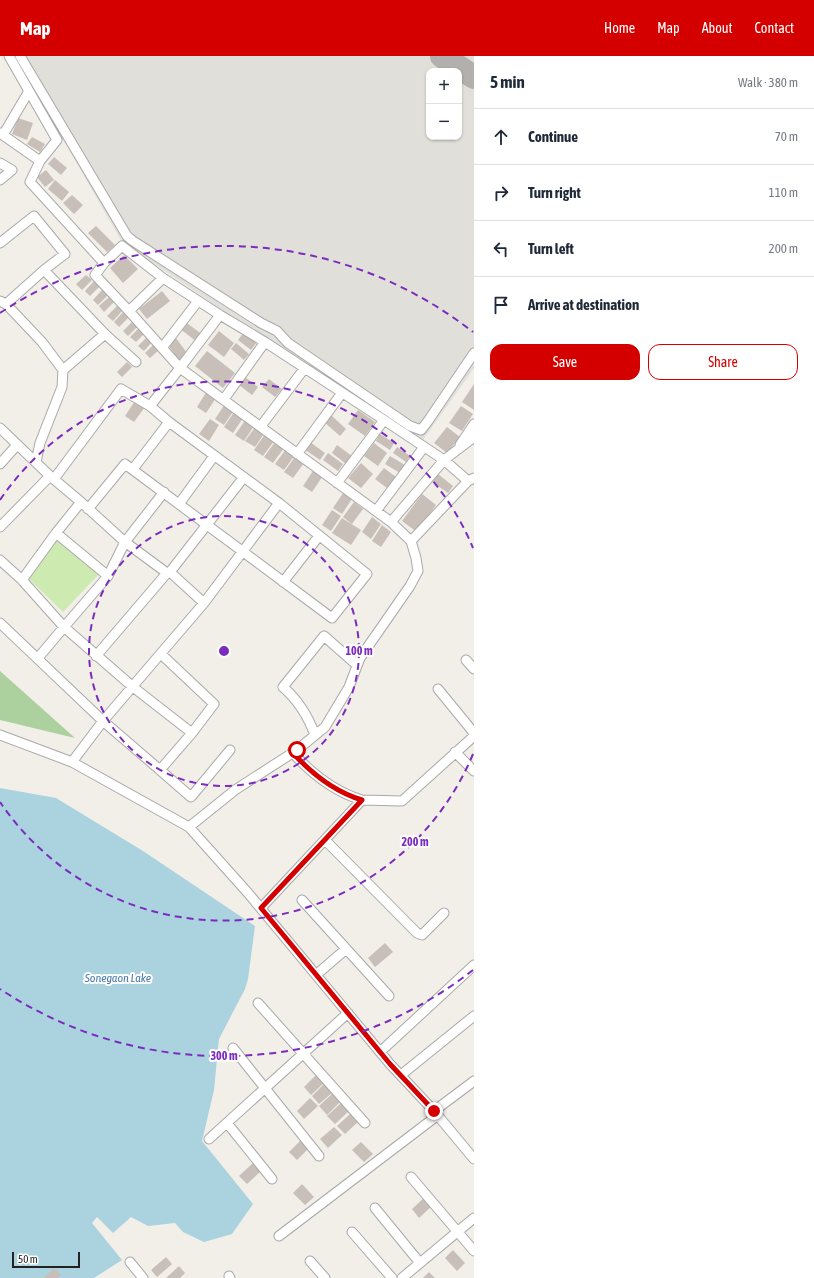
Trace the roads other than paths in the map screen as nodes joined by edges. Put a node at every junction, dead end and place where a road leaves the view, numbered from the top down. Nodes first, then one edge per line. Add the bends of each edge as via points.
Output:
1 (8, 56) edge
2 (20, 56) edge
3 (29, 91) junction
4 (1, 134) edge
5 (40, 161) junction
6 (0, 163) edge
7 (0, 180) edge
8 (0, 243) edge
9 (104, 263) junction
10 (44, 270) junction
11 (163, 278) junction
12 (198, 301) junction
13 (3, 302) edge
14 (129, 311) junction
15 (220, 315) junction
16 (105, 334) junction
17 (265, 342) junction
18 (162, 348) junction
19 (474, 353) edge
20 (136, 362) dead end
21 (180, 368) junction
22 (304, 369) junction
23 (63, 370) junction
24 (342, 393) junction
25 (224, 399) junction
26 (150, 406) junction
27 (384, 420) junction
28 (169, 422) junction
29 (474, 424) edge
30 (261, 426) junction
31 (0, 428) edge
32 (474, 437) edge
33 (17, 444) junction
34 (424, 447) junction
35 (456, 452) junction
36 (297, 454) junction
37 (214, 456) junction
38 (444, 460) junction
39 (36, 462) junction
40 (0, 464) edge
41 (133, 470) junction
42 (244, 477) junction
43 (52, 478) junction
44 (471, 480) edge
45 (337, 483) junction
46 (164, 492) junction
47 (279, 503) junction
48 (179, 504) junction
49 (85, 505) junction
50 (376, 511) junction
51 (391, 522) junction
52 (207, 525) junction
53 (0, 527) edge
54 (56, 533) junction
55 (319, 536) junction
56 (411, 540) junction
57 (125, 542) junction
58 (242, 552) junction
59 (0, 560) edge
60 (169, 573) junction
61 (108, 576) junction
62 (22, 580) junction
63 (283, 582) junction
64 (204, 603) junction
65 (0, 623) edge
66 (64, 627) junction
67 (160, 654) junction
68 (96, 656) junction
69 (38, 658) junction
70 (466, 660) dead end
71 (357, 665) junction
72 (474, 669) edge
73 (133, 687) junction
74 (438, 689) dead end
75 (103, 721) junction
76 (474, 732) edge
77 (192, 733) junction
78 (0, 735) edge
79 (315, 735) junction
80 (474, 736) edge
81 (230, 750) dead end
82 (292, 752) junction
83 (455, 752) junction
84 (72, 762) junction
85 (160, 770) junction
86 (474, 771) edge
87 (362, 800) junction
88 (189, 827) junction
89 (325, 840) junction
90 (302, 900) dead end
91 (261, 908) junction
92 (444, 913) dead end
93 (346, 949) junction
94 (474, 965) edge
95 (316, 975) junction
96 (389, 996) dead end
97 (258, 1003) dead end
98 (348, 1014) junction
99 (474, 1016) edge
100 (233, 1048) dead end
101 (380, 1052) junction
102 (304, 1054) junction
103 (401, 1075) junction
104 (474, 1081) edge
105 (264, 1090) junction
106 (436, 1113) junction
107 (227, 1123) junction
108 (365, 1123) dead end
109 (209, 1139) dead end
110 (471, 1150) edge
111 (319, 1156) dead end
112 (474, 1159) edge
113 (411, 1177) dead end
114 (272, 1179) dead end
115 (375, 1208) dead end
116 (474, 1218) edge
117 (457, 1231) junction
118 (352, 1232) dead end
119 (278, 1236) dead end
120 (474, 1251) edge
121 (310, 1261) dead end
122 (130, 1262) dead end
123 (420, 1263) junction
124 (143, 1278) edge
125 (325, 1278) edge
126 (392, 1278) edge
127 (402, 1278) edge

1 - 3 street
2 - 19 street via 127,236 133,242 277,331 288,343 410,426 421,430
3 - 4 street
3 - 5 street via 57,140
4 - 5 street
5 - 9 street via 30,182
6 - 7 street via 12,170
8 - 10 street via 34,216 65,254
9 - 11 street via 122,246
9 - 14 street via 95,275
10 - 13 street
10 - 16 street
11 - 12 street
11 - 14 street
12 - 15 street
12 - 18 street
13 - 23 street via 42,342
14 - 18 street
15 - 17 street
15 - 21 street
16 - 20 street
16 - 23 street
17 - 22 street
17 - 25 street
18 - 21 street
21 - 25 street
21 - 26 street
22 - 24 street
22 - 30 street
23 - 39 street via 62,387 40,443
24 - 27 street
24 - 36 street
25 - 30 street
26 - 28 street
26 - 43 street via 121,389
27 - 34 street
27 - 45 street
28 - 37 street
28 - 41 street
29 - 35 street
30 - 36 street
31 - 33 street
32 - 35 street
33 - 39 street
33 - 40 street
34 - 38 street
34 - 50 street
35 - 38 street
36 - 45 street
37 - 42 street
37 - 48 street
38 - 44 street
38 - 51 street
39 - 43 street
41 - 46 street
41 - 49 street via 125,464
42 - 47 street
42 - 52 street
43 - 49 street
43 - 53 street
44 - 56 street
45 - 50 street
46 - 48 street
46 - 57 street
47 - 55 street
47 - 58 street
48 - 52 street
49 - 54 street
49 - 57 street
50 - 51 street
51 - 56 street
52 - 58 street
52 - 60 street
54 - 61 street
54 - 62 street
55 - 63 street
55 - 63 street via 367,574 332,618
56 - 71 street via 418,571
57 - 60 street
57 - 61 street
58 - 63 street
58 - 64 street
59 - 62 street
60 - 64 street
60 - 68 street
61 - 66 street
62 - 66 street
64 - 67 street
65 - 69 street
66 - 68 street
66 - 69 street
67 - 73 street
67 - 77 street via 214,704
68 - 73 street
69 - 75 street
70 - 72 street
71 - 79 street via 349,687 325,727
71 - 79 street via 324,636 282,687 293,696 310,720
73 - 75 street
73 - 77 street
74 - 76 street
75 - 84 street
75 - 85 street
77 - 85 street
78 - 84 street
79 - 82 street
80 - 83 street
81 - 85 street via 191,797
82 - 87 street via 304,765 336,789
82 - 88 street via 235,790
83 - 86 street
83 - 87 street via 402,801
84 - 88 street
87 - 89 street
88 - 91 street
89 - 91 street
89 - 92 street via 417,934 422,935
90 - 93 street
91 - 95 street
93 - 95 street
93 - 96 street
94 - 101 street
95 - 98 street
97 - 102 street
98 - 101 street
98 - 102 street
99 - 103 street
100 - 105 street
101 - 103 street
102 - 105 street
102 - 108 street
103 - 106 street
104 - 106 street
105 - 107 street
105 - 111 street
106 - 110 street
106 - 119 street
107 - 109 street
107 - 114 street
110 - 112 street
113 - 117 street
115 - 123 street
116 - 117 street
117 - 120 street
117 - 123 street
118 - 126 street
121 - 125 street
122 - 124 street
123 - 127 street

